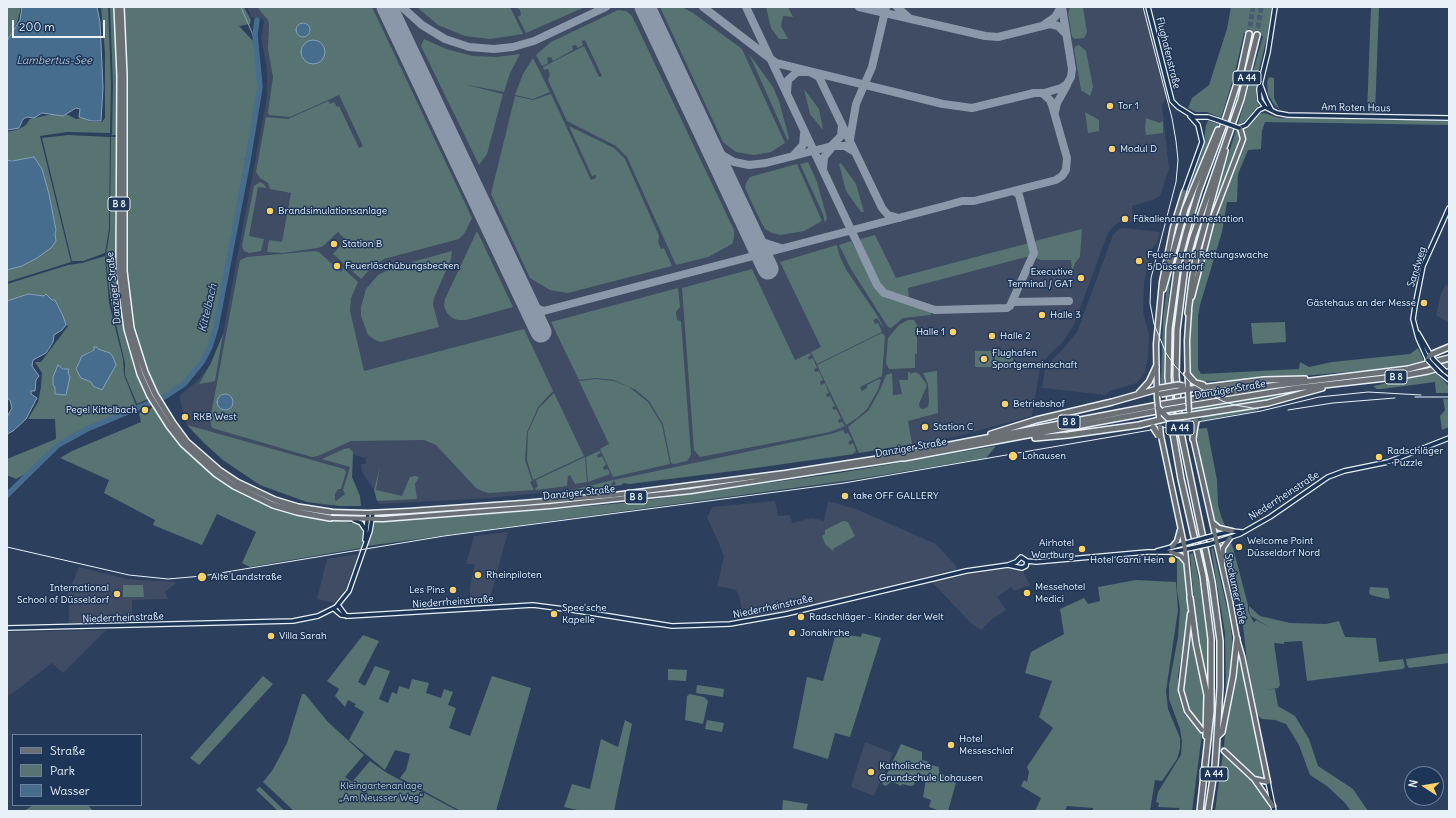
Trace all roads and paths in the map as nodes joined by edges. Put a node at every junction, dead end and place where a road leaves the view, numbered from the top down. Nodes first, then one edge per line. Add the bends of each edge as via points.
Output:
1 (117, 7) edge
2 (122, 7) edge
3 (1148, 7) edge
4 (1275, 7) edge
5 (1249, 34) tunnel mouth
6 (1257, 35) tunnel mouth
7 (1261, 84) junction
8 (1265, 107) junction
9 (1228, 110) junction
10 (1271, 110) junction
11 (1185, 112) junction
12 (1200, 117) junction
13 (1449, 118) edge
14 (1196, 122) junction
15 (1240, 128) junction
16 (1226, 142) junction
17 (1184, 192) joint
18 (1449, 208) edge
19 (1162, 289) junction
20 (1188, 313) junction
21 (1449, 347) edge
22 (1431, 358) junction
23 (1449, 358) edge
24 (1449, 365) edge
25 (1156, 367) junction
26 (1187, 374) junction
27 (1449, 374) edge
28 (1320, 379) junction
29 (1449, 380) edge
30 (1334, 384) junction
31 (1206, 386) junction
32 (1159, 388) junction
33 (1186, 389) junction
34 (152, 395) junction
35 (1137, 396) junction
36 (1159, 396) junction
37 (1158, 408) junction
38 (1203, 414) junction
39 (1188, 416) junction
40 (1162, 419) junction
41 (1139, 425) junction
42 (1193, 431) junction
43 (1024, 437) junction
44 (1161, 438) junction
45 (1449, 438) edge
46 (1193, 439) joint
47 (910, 453) junction
48 (887, 457) joint
49 (904, 458) joint
50 (370, 513) junction
51 (330, 515) junction
52 (370, 519) junction
53 (354, 520) junction
54 (1211, 521) junction
55 (1180, 527) junction
56 (1232, 531) junction
57 (366, 532) junction
58 (1242, 532) junction
59 (1215, 535) junction
60 (1230, 538) junction
61 (1216, 542) junction
62 (1184, 543) junction
63 (364, 545) junction
64 (1172, 547) junction
65 (1185, 549) junction
66 (1154, 552) junction
67 (1171, 552) junction
68 (1026, 563) junction
69 (1017, 564) junction
70 (1187, 564) junction
71 (1222, 567) junction
72 (1190, 598) junction
73 (338, 605) junction
74 (334, 609) junction
75 (346, 616) junction
76 (7, 628) edge
77 (1237, 639) junction
78 (1202, 730) tunnel mouth
79 (1218, 737) junction
80 (1224, 751) tunnel mouth
81 (1208, 755) junction
82 (1254, 779) junction
83 (1268, 782) junction
84 (1274, 809) edge
85 (1200, 811) edge
86 (1208, 811) edge

1 - 34 highway, Danziger Straße / B 8 via 120,76 119,271 127,329 135,359
2 - 34 highway, Danziger Straße / B 8 via 124,271 127,305 137,351
3 - 11 street, Flughafenstraße via 1171,98 1175,105
4 - 7 street
5 - 9 highway, A 44 via 1241,71
6 - 16 highway, A 44 via 1244,88
7 - 8 street via 1259,96
7 - 10 street
8 - 10 street, Am Roten Haus
8 - 15 street
9 - 19 highway via 1185,209
9 - 81 highway, A 44 via 1199,190 1179,258 1172,298 1168,353 1169,404 1174,446 1203,576 1212,639
10 - 13 street, Am Roten Haus via 1288,115
11 - 12 street, Flughafenstraße
11 - 14 street
12 - 14 street
12 - 15 street, Flughafenstraße, bridge
14 - 17 street via 1202,142
15 - 20 main road via 1243,139 1212,220
16 - 20 highway via 1224,158 1197,252
16 - 79 highway, A 44 via 1207,192 1185,266 1176,351 1176,396 1180,428 1218,623
17 - 19 main road via 1165,260
18 - 22 street, Sandweg via 1421,275 1414,315 1423,351
19 - 25 main road
20 - 26 main road
21 - 22 highway
22 - 27 street, Sandweg, bridge
22 - 29 street, Sandweg, bridge via 1439,372
23 - 28 highway, Danziger Straße / B 8 via 1408,369
24 - 30 highway, Danziger Straße / B 8 via 1416,374
25 - 32 main road
25 - 35 highway via 1149,382
26 - 31 highway via 1195,382
26 - 33 main road
28 - 31 highway via 1278,379
28 - 47 highway, Danziger Straße / B 8, bridge via 1164,404
30 - 38 highway via 1272,402
30 - 43 highway, Danziger Straße / B 8, bridge via 1165,410
31 - 33 highway
32 - 33 highway, bridge via 1178,385
32 - 35 highway
32 - 36 main road
33 - 36 highway, bridge
33 - 39 main road, bridge
34 - 51 highway, Danziger Straße / B 8 via 183,444 216,474 273,505 297,512
35 - 47 highway via 1036,420 989,435 923,447
36 - 37 main road, bridge
37 - 40 highway, bridge
37 - 40 main road, bridge
38 - 39 highway
38 - 42 highway, bridge via 1196,421
39 - 40 highway, bridge
39 - 42 main road, bridge
40 - 41 highway
40 - 44 main road, bridge
41 - 43 highway via 1068,436
41 - 44 highway, bridge via 1153,427
42 - 46 highway
43 - 49 highway, Danziger Straße / B 8
44 - 55 main road
45 - 58 street, Niederrheinstraße via 1388,462 1328,477 1270,517
46 - 54 main road, Stockumer Höfe
47 - 48 highway, Danziger Straße / B 8
48 - 50 main road, Danziger Straße / B 8 via 614,495 508,505
49 - 52 main road, Danziger Straße / B 8 via 683,491 551,506
50 - 51 main road, Danziger Straße / B 8
50 - 52 street
51 - 53 main road, Danziger Straße / B 8
52 - 53 main road, Danziger Straße / B 8
52 - 57 street
52 - 63 street via 370,531
53 - 57 street via 364,526
54 - 56 main road via 1219,528
54 - 59 main road, Stockumer Höfe
55 - 62 main road
55 - 64 main road via 1178,538
56 - 58 street, Niederrheinstraße
56 - 59 street, Niederrheinstraße
57 - 63 street
58 - 60 street, Niederrheinstraße
59 - 61 main road, Stockumer Höfe
59 - 62 street, Niederrheinstraße, bridge
60 - 61 street, Niederrheinstraße
60 - 71 main road via 1223,548
61 - 65 street, Niederrheinstraße, bridge
61 - 71 main road, Stockumer Höfe
62 - 64 street, Niederrheinstraße
62 - 65 main road
63 - 73 street via 349,591
64 - 66 street, Niederrheinstraße
65 - 67 street, Niederrheinstraße
65 - 70 main road
66 - 67 street, Niederrheinstraße
66 - 68 street, Niederrheinstraße
67 - 70 main road via 1182,556
68 - 69 street, Niederrheinstraße via 1022,568
68 - 69 street, Niederrheinstraße via 1021,557
69 - 75 street, Niederrheinstraße via 966,571 786,614 730,624 672,626 533,606
70 - 72 main road
71 - 77 main road, Stockumer Höfe
72 - 78 main road via 1189,633 1181,674 1181,690 1187,711
72 - 81 highway via 1207,695
73 - 74 street, Niederrheinstraße
73 - 75 street
74 - 75 street
74 - 76 street, Niederrheinstraße via 318,616 293,621
77 - 79 highway via 1234,676 1222,732
77 - 83 main road, Stockumer Höfe
79 - 86 highway, A 44
80 - 82 main road
81 - 85 highway, A 44
82 - 83 main road
82 - 84 main road
83 - 84 street

